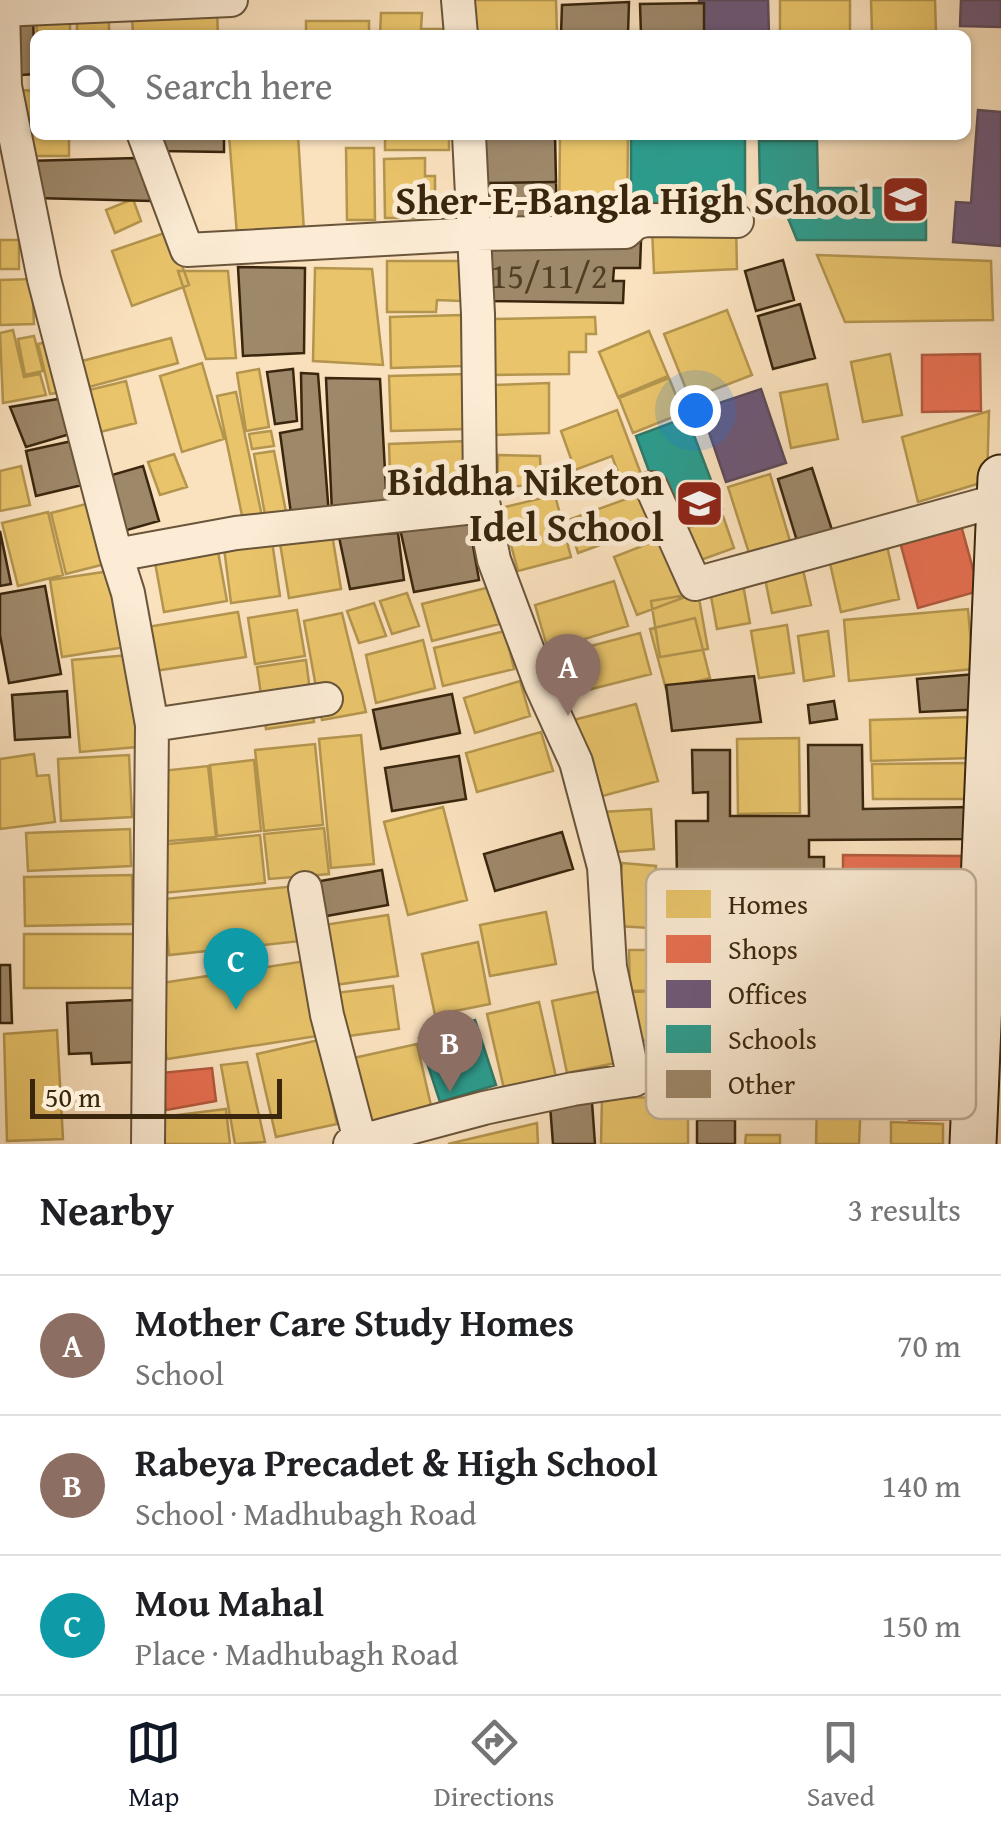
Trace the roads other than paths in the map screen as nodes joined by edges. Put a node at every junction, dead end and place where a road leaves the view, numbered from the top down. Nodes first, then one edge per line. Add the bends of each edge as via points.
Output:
1 (231, 0) edge
2 (458, 0) edge
3 (1, 10) edge
4 (124, 20) edge
5 (461, 30) edge
6 (146, 140) edge
7 (470, 140) edge
8 (737, 221) dead end
9 (475, 234) junction
10 (1001, 478) edge
11 (652, 488) dead end
12 (1000, 500) edge
13 (484, 506) junction
14 (116, 555) junction
15 (326, 699) dead end
16 (152, 725) junction
17 (996, 770) edge
18 (305, 888) dead end
19 (978, 1048) joint
20 (646, 1074) edge
21 (634, 1080) junction
22 (976, 1096) edge
23 (975, 1119) edge
24 (355, 1142) edge
25 (148, 1144) edge
26 (974, 1144) edge

1 - 4 street
2 - 5 street
3 - 4 street
3 - 14 street via 5,86 44,278
6 - 9 street via 187,250
7 - 9 street
8 - 9 street via 646,220 625,232
9 - 13 street
10 - 12 street
11 - 12 street via 695,584
12 - 17 street
13 - 14 street via 236,533
13 - 21 street via 494,560 586,797 604,868 610,967
14 - 16 street
15 - 16 street
16 - 25 street
17 - 19 street
18 - 24 street
19 - 22 street
20 - 21 street
21 - 24 street via 555,1092
23 - 26 street

